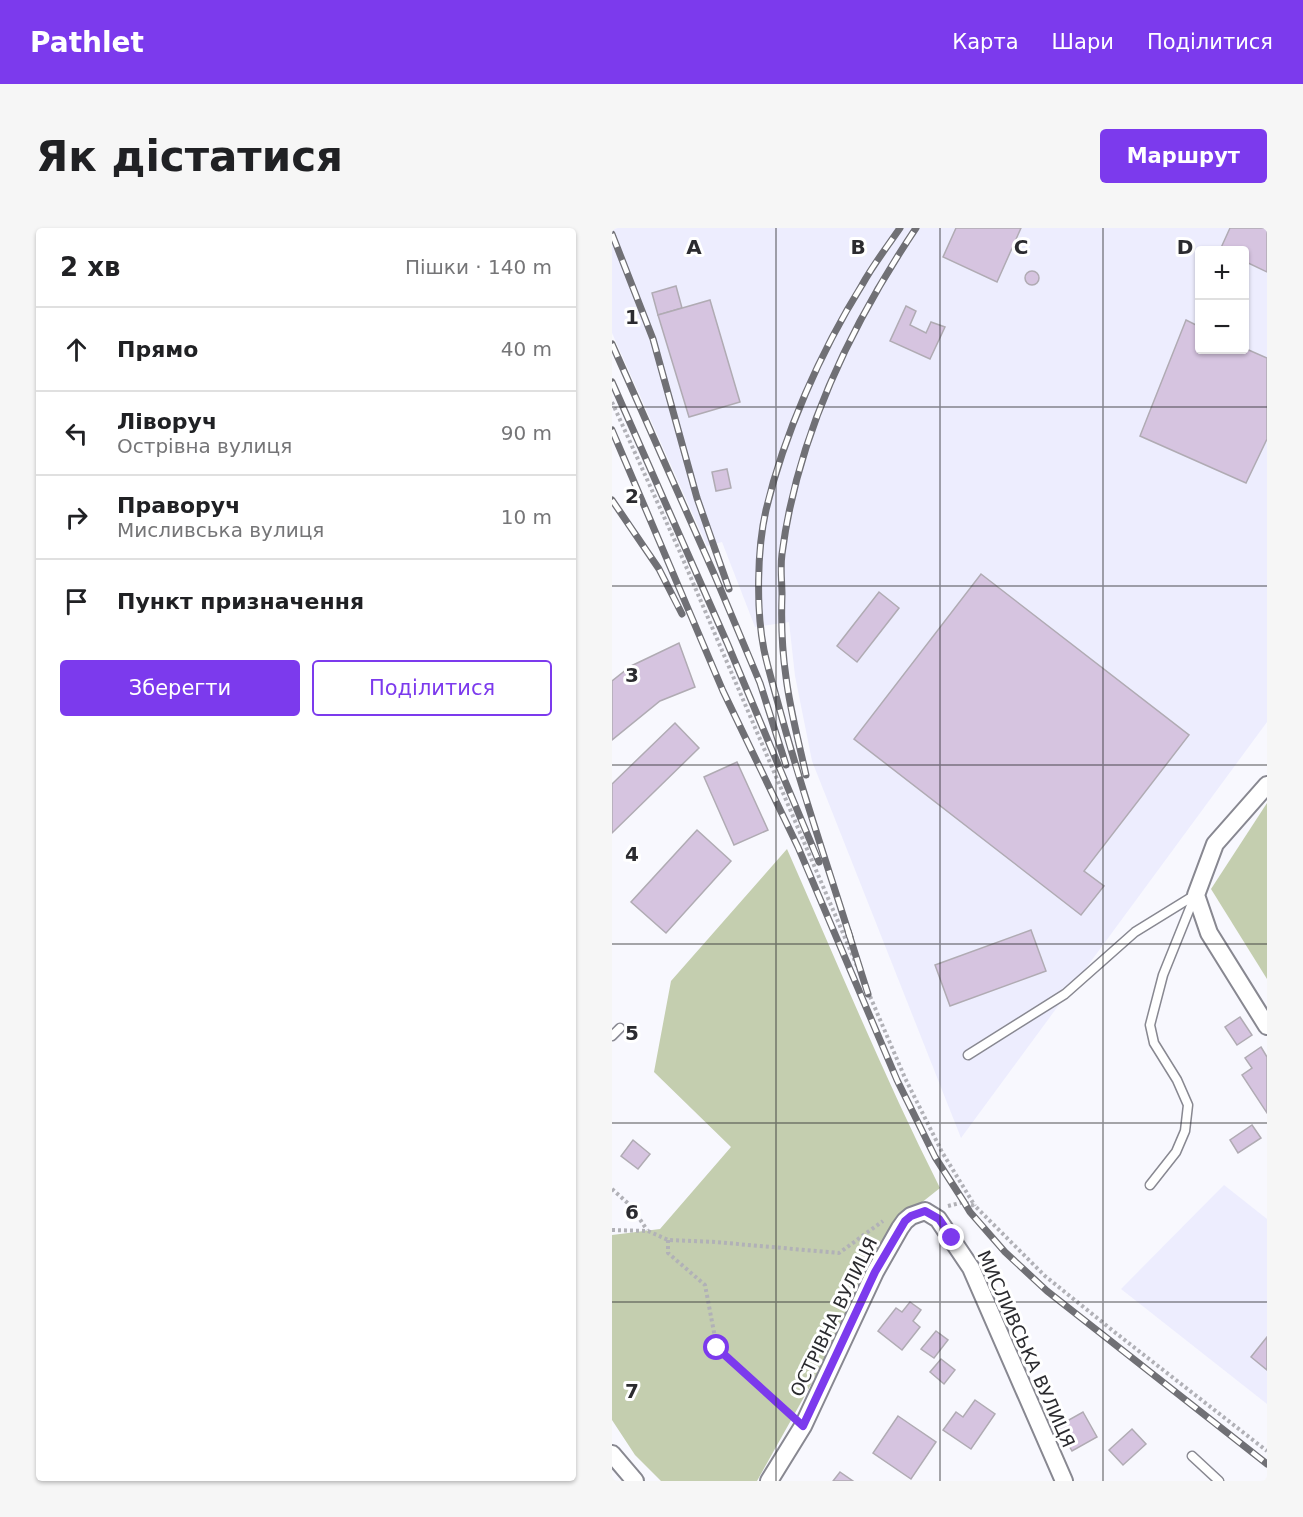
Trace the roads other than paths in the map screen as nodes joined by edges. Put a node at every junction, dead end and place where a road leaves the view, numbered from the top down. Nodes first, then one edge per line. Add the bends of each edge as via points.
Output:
1 (1267, 785) edge
2 (1196, 895) junction
3 (1267, 1026) edge
4 (620, 1028) dead end
5 (612, 1036) edge
6 (968, 1055) dead end
7 (1150, 1185) dead end
8 (925, 1211) joint
9 (612, 1454) edge
10 (1192, 1456) dead end
11 (635, 1481) edge
12 (769, 1481) edge
13 (1064, 1481) edge
14 (1219, 1481) edge

1 - 2 street via 1215,844
2 - 3 street via 1209,933
2 - 6 lane via 1136,932 1065,994
2 - 7 lane via 1163,975 1150,1025 1154,1043 1188,1105 1185,1131 1176,1152
4 - 5 lane
8 - 12 street, ОСТРІВНА ВУЛИЦЯ via 905,1221 890,1246 803,1426
8 - 13 street, МИСЛИВСЬКА ВУЛИЦЯ via 939,1219 971,1268
9 - 11 street
10 - 14 lane

